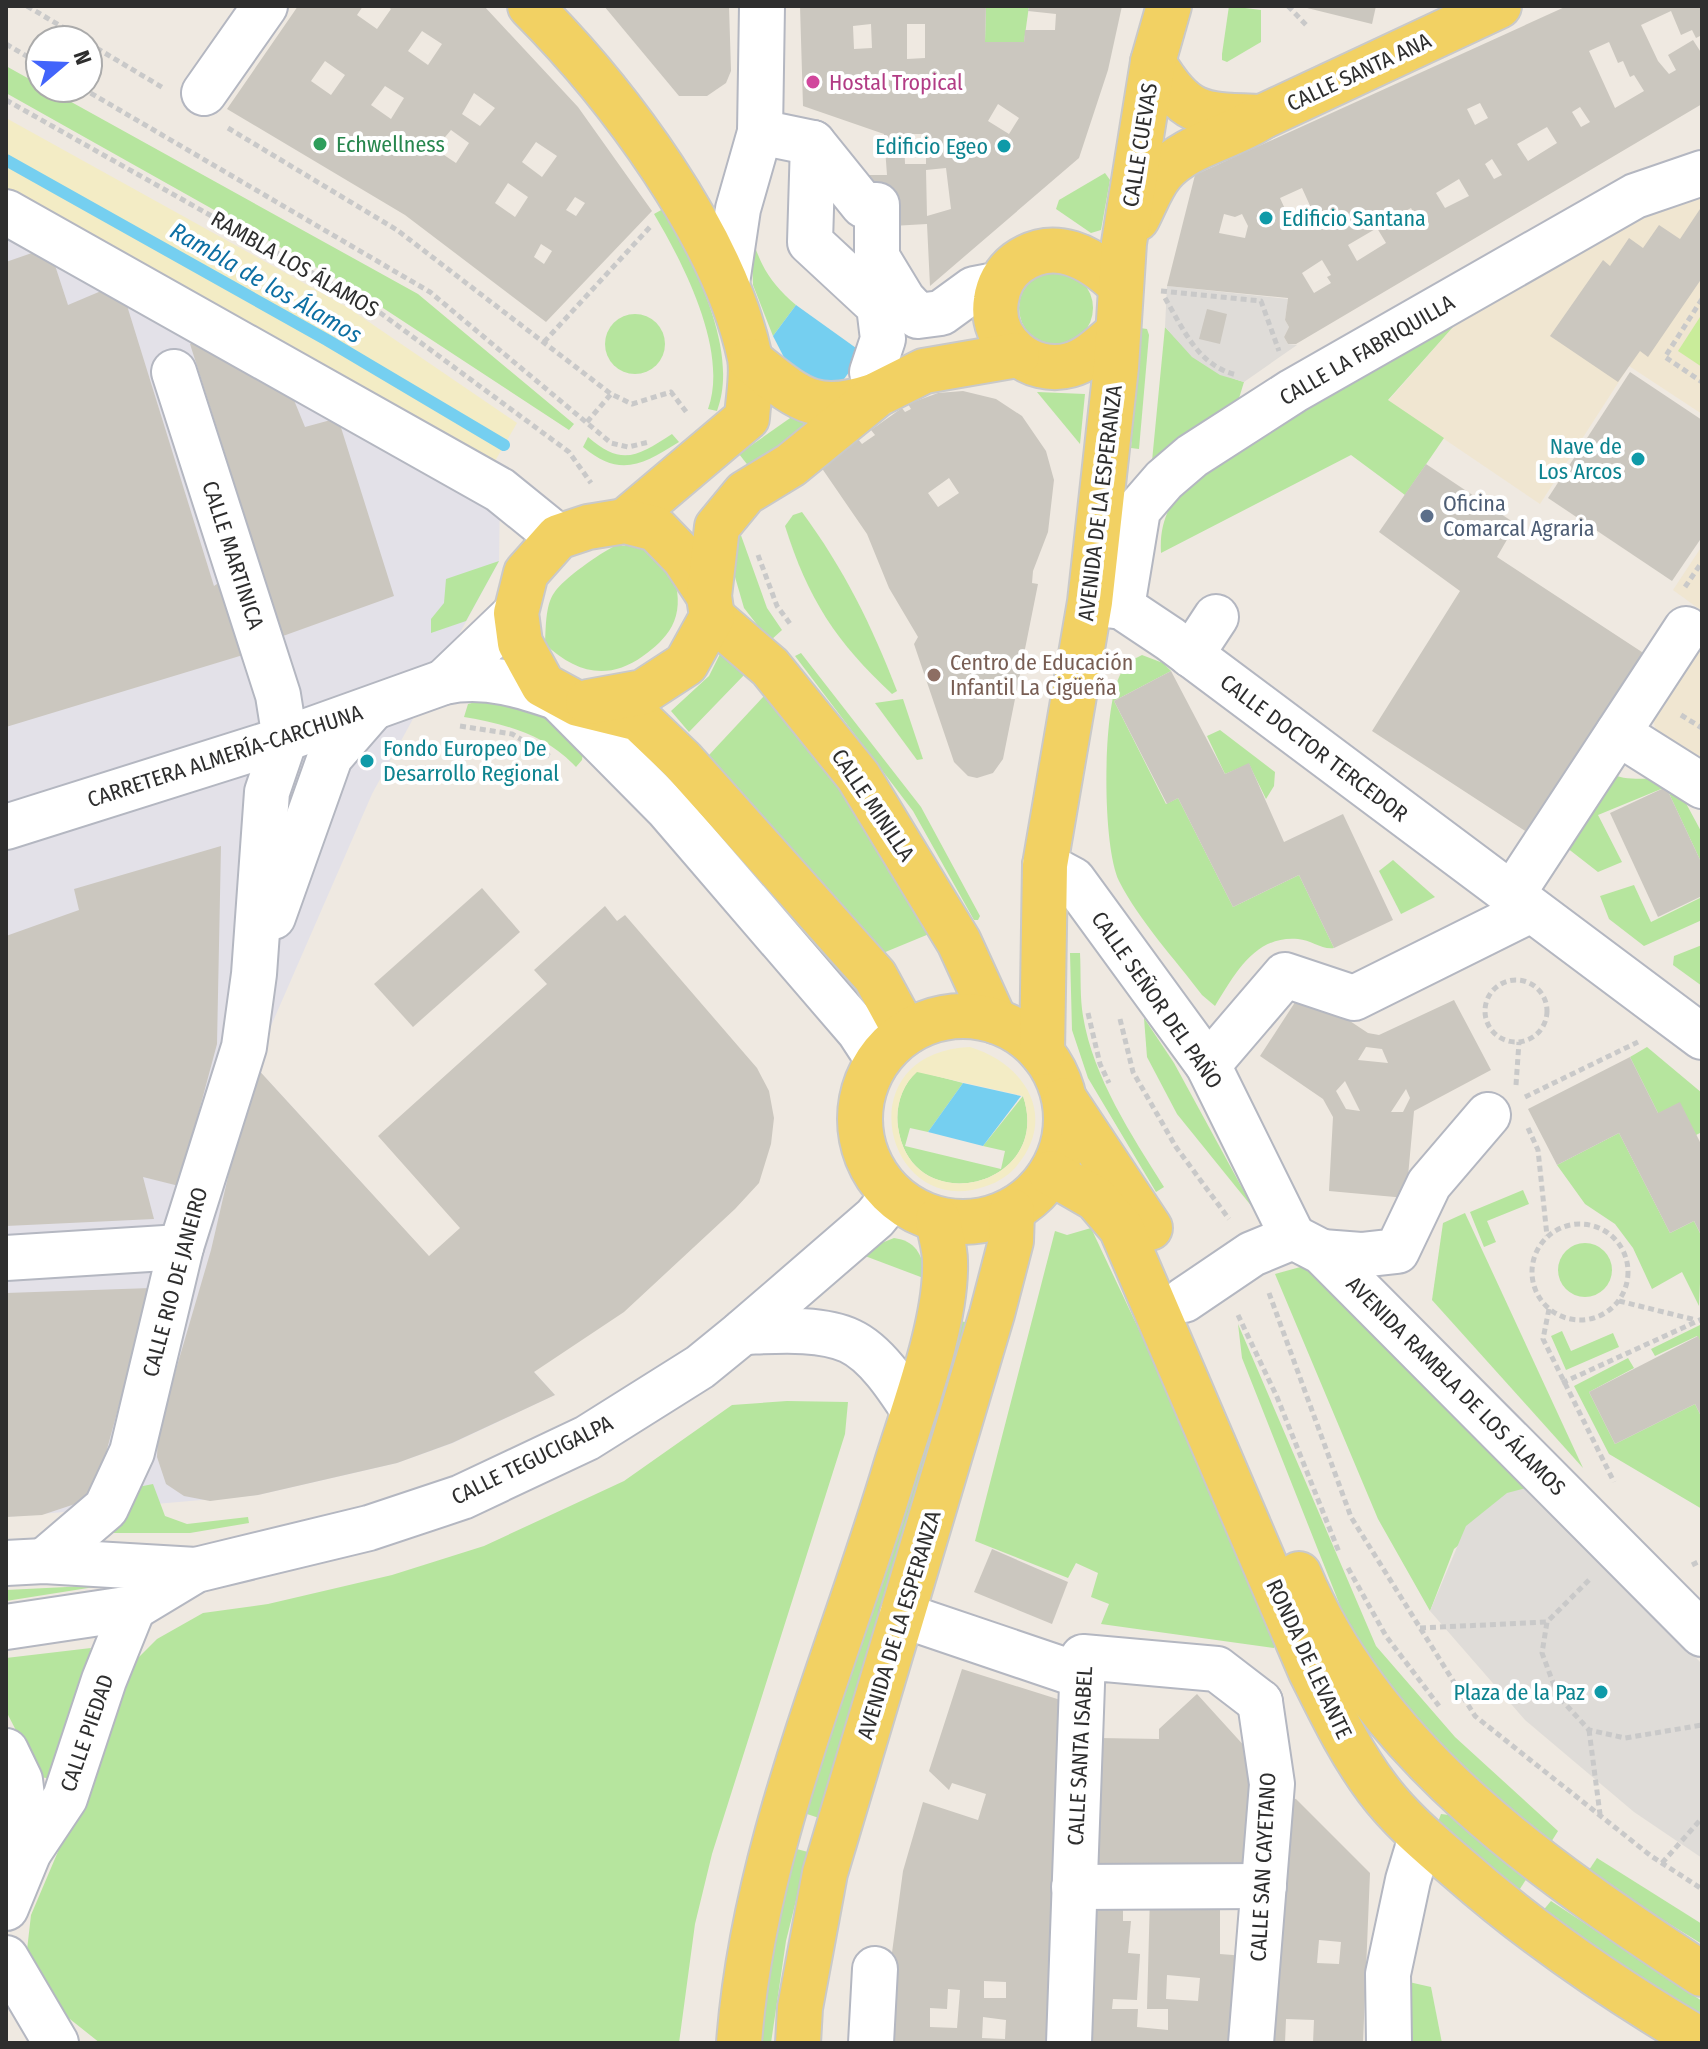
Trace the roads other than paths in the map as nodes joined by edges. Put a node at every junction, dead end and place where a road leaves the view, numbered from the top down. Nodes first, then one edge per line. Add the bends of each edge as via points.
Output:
1 (265, 6) edge
2 (530, 6) edge
3 (762, 6) edge
4 (1169, 6) edge
5 (1499, 6) edge
6 (1153, 62) junction
7 (202, 105) road end
8 (1262, 117) junction
9 (760, 132) junction
10 (813, 143) junction
11 (1702, 173) edge
12 (6, 212) edge
13 (1124, 243) junction
14 (727, 283) junction
15 (1000, 284) junction
16 (1140, 288) junction
17 (1116, 334) junction
18 (1017, 355) junction
19 (751, 361) junction
20 (174, 372) dead end
21 (878, 394) junction
22 (625, 521) junction
23 (558, 537) junction
24 (1106, 605) junction
25 (710, 606) junction
26 (1689, 611) road end
27 (516, 613) junction
28 (1216, 617) dead end
29 (1191, 655) junction
30 (444, 682) junction
31 (568, 701) junction
32 (375, 707) junction
33 (1618, 733) junction
34 (285, 739) junction
35 (1702, 786) edge
36 (6, 827) edge
37 (1045, 865) junction
38 (1521, 903) junction
39 (254, 974) junction
40 (995, 1021) junction
41 (1691, 1029) edge
42 (892, 1047) junction
43 (1042, 1053) junction
44 (1208, 1065) junction
45 (1065, 1100) junction
46 (1502, 1109) road end
47 (1051, 1173) junction
48 (893, 1196) junction
49 (1012, 1211) junction
50 (938, 1220) junction
51 (1307, 1244) junction
52 (181, 1247) junction
53 (6, 1258) edge
54 (1184, 1300) junction
55 (743, 1332) junction
56 (913, 1410) junction
57 (25, 1562) edge
58 (196, 1570) junction
59 (133, 1608) junction
60 (902, 1615) junction
61 (6, 1627) edge
62 (1702, 1634) edge
63 (1311, 1672) junction
64 (1082, 1676) junction
65 (1260, 1702) junction
66 (6, 1751) edge
67 (1421, 1837) junction
68 (29, 1852) junction
69 (1264, 1886) junction
70 (1074, 1887) junction
71 (6, 1908) edge
72 (6, 1958) edge
73 (875, 1969) dead end
74 (1702, 1974) edge
75 (35, 2031) edge
76 (1702, 2041) edge
77 (739, 2043) edge
78 (798, 2043) edge
79 (871, 2043) edge
80 (1069, 2043) edge
81 (1251, 2043) edge
82 (1389, 2043) edge

1 - 7 street
2 - 14 main road via 564,40 666,172
3 - 9 street
4 - 6 main road, CALLE CUEVAS
5 - 8 main road, CALLE SANTA ANA
6 - 8 main road, CALLE SANTA ANA via 1172,93 1205,115
6 - 13 main road, CALLE CUEVAS
8 - 13 main road, CALLE SANTA ANA via 1240,132 1180,156 1161,174
9 - 10 street
9 - 14 street via 738,209
10 - 15 street via 863,205 877,205 877,257 918,316 941,313 974,289
10 - 21 street via 810,242 879,306 883,339 872,372
11 - 24 street, CALLE LA FABRIQUILLA via 1635,196 1293,391 1192,456 1138,510
12 - 23 street via 500,490
13 - 16 main road, CALLE CUEVAS
14 - 19 main road
15 - 16 main road via 1020,261 1046,250 1066,250
15 - 18 main road via 996,322
16 - 17 main road
17 - 18 main road via 1071,365 1052,368
17 - 24 main road, AVENIDA DE LA ESPERANZA
18 - 21 main road via 924,371
19 - 21 main road via 814,405 844,406
19 - 22 main road via 747,418
20 - 34 street, CALLE MARTINICA via 278,695
21 - 25 main road via 791,465 745,493 717,527
22 - 23 main road
22 - 25 main road via 656,529 684,558
23 - 27 main road via 526,573
24 - 29 street, CALLE DOCTOR TERCEDOR
24 - 37 main road, AVENIDA DE LA ESPERANZA
25 - 31 main road via 686,664 643,692
25 - 40 main road, CALLE MINILLA via 770,667 858,776 959,942
26 - 33 street
27 - 30 street, CARRETERA ALMERÍA-CARCHUNA
27 - 31 main road via 520,643 543,685
28 - 29 street
29 - 38 street, CALLE DOCTOR TERCEDOR
30 - 31 street, CARRETERA ALMERÍA-CARCHUNA via 470,676
30 - 32 street, CARRETERA ALMERÍA-CARCHUNA
31 - 42 street via 859,1031
32 - 34 street, CARRETERA ALMERÍA-CARCHUNA
32 - 39 street, CALLE RIO DE JANEIRO via 330,757
33 - 35 street
33 - 38 street
34 - 36 street, CARRETERA ALMERÍA-CARCHUNA
34 - 39 street, CALLE RIO DE JANEIRO via 267,792
37 - 43 main road, AVENIDA DE LA ESPERANZA
37 - 44 street, CALLE SEÑOR DEL PAÑO via 1073,880
38 - 41 street, CALLE DOCTOR TERCEDOR
38 - 44 street via 1354,998 1285,975
39 - 52 street, CALLE RIO DE JANEIRO via 244,1047
40 - 42 main road via 964,1015 934,1019
40 - 43 main road via 1021,1033
42 - 48 main road via 863,1094 860,1131 871,1166
43 - 45 main road
44 - 51 street, CALLE SEÑOR DEL PAÑO
45 - 47 main road via 1066,1130
45 - 54 main road, RONDA DE LEVANTE via 1145,1217
46 - 51 street via 1429,1184 1397,1251 1361,1255
47 - 49 main road
47 - 63 main road, RONDA DE LEVANTE via 1096,1199 1121,1228
48 - 50 main road
48 - 55 street, CALLE TEGUCIGALPA via 875,1218
49 - 50 main road via 988,1220
49 - 60 main road, AVENIDA DE LA ESPERANZA via 1011,1241 992,1314
50 - 56 main road via 945,1260 943,1300
51 - 54 street via 1252,1254
51 - 62 street, AVENIDA RAMBLA DE LOS ÁLAMOS
52 - 53 street
52 - 57 street, CALLE RIO DE JANEIRO via 132,1452 106,1508
54 - 74 main road, RONDA DE LEVANTE via 1314,1609 1363,1689 1448,1784 1553,1874
55 - 56 street via 796,1331 850,1341
55 - 58 street, CALLE TEGUCIGALPA via 700,1367 587,1438 462,1497 369,1528
56 - 77 main road via 777,1826 750,1954
57 - 58 street, CALLE TEGUCIGALPA
58 - 59 street, CALLE TEGUCIGALPA
59 - 61 street, CALLE TEGUCIGALPA
59 - 68 street, CALLE PIEDAD via 65,1798
60 - 64 street
60 - 78 main road, AVENIDA DE LA ESPERANZA via 825,1873
63 - 65 street
63 - 67 main road, RONDA DE LEVANTE via 1339,1730 1378,1789
64 - 65 street, CALLE SANTA ISABEL via 1083,1657 1217,1669
64 - 70 street, CALLE SANTA ISABEL
65 - 69 street, CALLE SAN CAYETANO via 1272,1784
66 - 68 street, CALLE PIEDAD via 20,1780
67 - 76 main road, RONDA DE LEVANTE via 1516,1919
67 - 82 street via 1388,1974
68 - 71 street, CALLE PIEDAD
69 - 70 street
69 - 81 street, CALLE SAN CAYETANO
70 - 80 street, CALLE SANTA ISABEL
72 - 75 street
73 - 79 street

